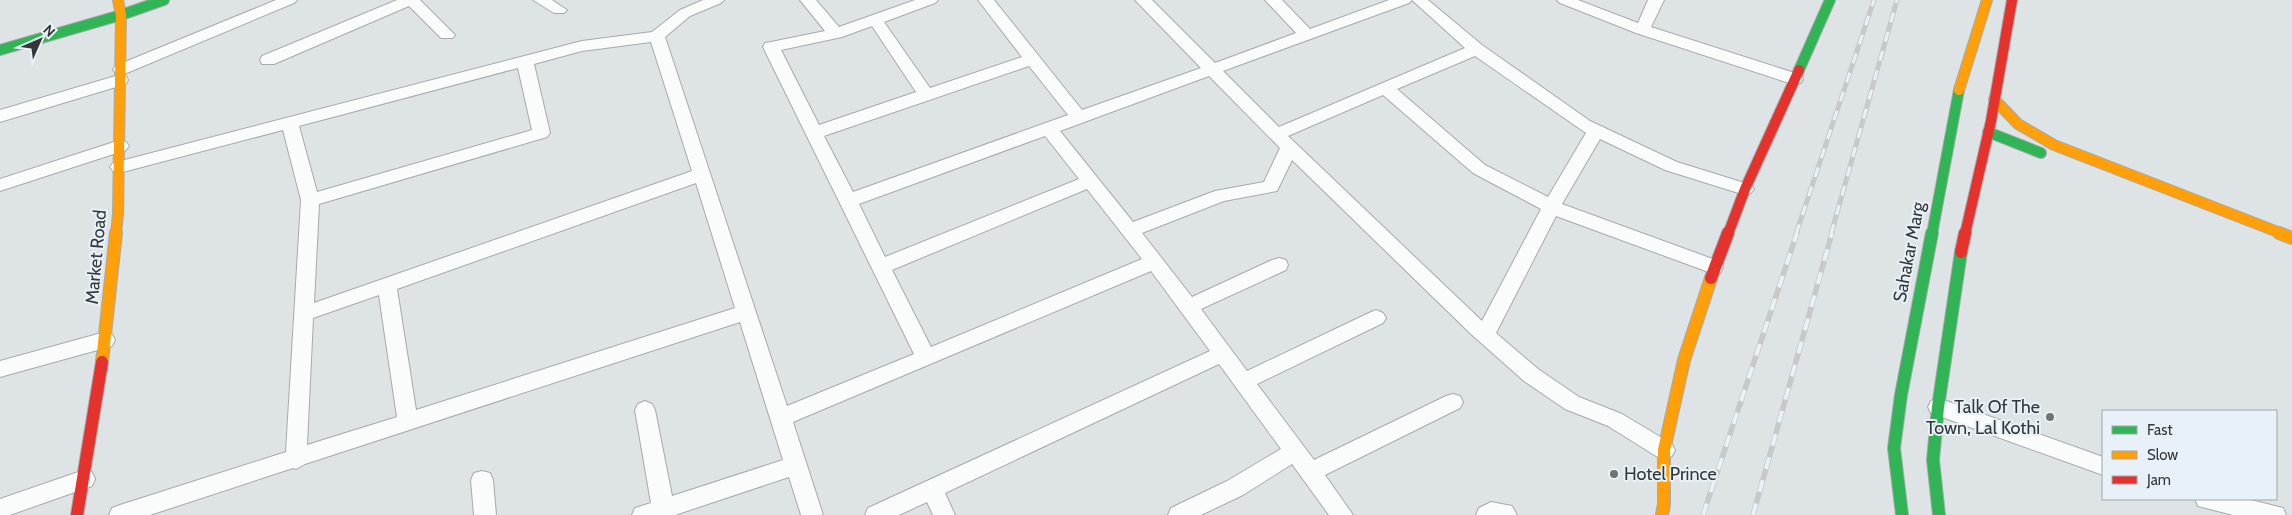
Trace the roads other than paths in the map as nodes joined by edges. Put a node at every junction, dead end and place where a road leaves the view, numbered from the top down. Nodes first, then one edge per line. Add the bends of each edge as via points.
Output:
1 (118, 0) edge
2 (164, 0) edge
3 (289, 0) edge
4 (411, 0) edge
5 (541, 0) edge
6 (716, 0) edge
7 (930, 0) edge
8 (986, 0) edge
9 (1143, 0) edge
10 (1273, 0) edge
11 (1404, 0) edge
12 (1419, 0) edge
13 (1565, 0) edge
14 (1656, 0) edge
15 (1987, 0) edge
16 (2012, 0) edge
17 (811, 1) edge
18 (1826, 1) edge
19 (559, 10) dead end
20 (122, 15) junction
21 (876, 21) junction
22 (1642, 30) junction
23 (836, 34) junction
24 (447, 35) dead end
25 (1307, 35) junction
26 (657, 36) junction
27 (1476, 49) junction
28 (0, 50) edge
29 (1032, 59) junction
30 (268, 60) dead end
31 (525, 61) junction
32 (1211, 69) junction
33 (120, 75) junction
34 (1795, 79) junction
35 (1384, 87) junction
36 (926, 94) junction
37 (1994, 99) junction
38 (0, 116) edge
39 (1078, 118) junction
40 (290, 122) junction
41 (1048, 128) junction
42 (1596, 131) junction
43 (1988, 132) junction
44 (814, 133) junction
45 (1283, 140) junction
46 (120, 146) junction
47 (2061, 160) dead end
48 (119, 167) junction
49 (702, 174) junction
50 (1090, 181) junction
51 (0, 186) edge
52 (1745, 189) junction
53 (310, 200) junction
54 (848, 201) junction
55 (1551, 207) junction
56 (1130, 230) junction
57 (2292, 238) edge
58 (1155, 262) junction
59 (1280, 265) dead end
60 (880, 267) junction
61 (1714, 267) junction
62 (387, 284) junction
63 (1188, 308) junction
64 (746, 312) junction
65 (304, 314) junction
66 (1376, 318) dead end
67 (1485, 335) junction
68 (105, 340) junction
69 (1222, 354) junction
70 (926, 357) junction
71 (0, 369) edge
72 (1244, 382) junction
73 (1452, 402) dead end
74 (1938, 407) junction
75 (645, 410) dead end
76 (781, 418) junction
77 (408, 423) junction
78 (1664, 450) junction
79 (1294, 451) junction
80 (296, 460) junction
81 (796, 465) junction
82 (2102, 466) edge
83 (1311, 472) junction
84 (84, 478) junction
85 (482, 480) dead end
86 (932, 489) junction
87 (2210, 500) edge
88 (0, 509) edge
89 (657, 513) edge
90 (77, 515) edge
91 (120, 515) edge
92 (485, 515) edge
93 (812, 515) edge
94 (876, 515) edge
95 (944, 515) edge
96 (1179, 515) edge
97 (1342, 515) edge
98 (1487, 515) edge
99 (1506, 515) edge
100 (1662, 515) edge
101 (1902, 515) edge
102 (1939, 515) edge
103 (2275, 515) edge

1 - 20 street, Market Road
2 - 20 street
3 - 33 street
4 - 24 street
4 - 30 street
5 - 19 street
6 - 26 street via 685,13
7 - 21 street
8 - 29 street
9 - 32 street
10 - 25 street
11 - 25 street
12 - 27 street
13 - 22 street
14 - 22 street
15 - 101 street, Sahakar Marg via 1956,101 1901,395 1894,448
16 - 37 street
17 - 23 street
18 - 34 street
20 - 28 street
20 - 33 street, Market Road
21 - 23 street
21 - 36 street
22 - 34 street
23 - 44 street via 771,47
25 - 32 street
26 - 31 street via 582,46
26 - 49 street
27 - 35 street
27 - 42 street
29 - 36 street
29 - 39 street
31 - 40 street
31 - 53 street via 541,133
32 - 39 street
32 - 45 street
33 - 38 street
33 - 46 street, Market Road
34 - 52 street
35 - 45 street
35 - 55 street via 1479,169
36 - 44 street
37 - 43 street
37 - 57 street via 2018,124 2054,145
39 - 41 street
40 - 48 street
40 - 53 street
41 - 50 street
41 - 54 street
42 - 52 street via 1672,166
42 - 55 street
43 - 47 street
43 - 74 street via 1958,265
44 - 54 street
45 - 56 street via 1271,186 1220,195
45 - 67 street
46 - 48 street, Market Road
46 - 51 street
48 - 68 street, Market Road via 116,240
49 - 62 street
49 - 64 street
50 - 56 street
50 - 60 street
52 - 61 street
53 - 65 street
54 - 60 street
55 - 61 street
55 - 67 street
56 - 58 street
58 - 63 street
58 - 70 street
59 - 63 street
60 - 70 street
61 - 78 street via 1684,360
62 - 65 street
62 - 77 street
63 - 69 street
64 - 76 street
64 - 77 street
65 - 80 street
66 - 72 street
67 - 78 street via 1531,375 1572,403 1615,420
68 - 71 street
68 - 84 street, Market Road
69 - 72 street
69 - 86 street
70 - 76 street
72 - 79 street
73 - 83 street
74 - 82 street
74 - 102 street via 1933,460
75 - 89 street
76 - 81 street
77 - 80 street
78 - 100 street
79 - 83 street
79 - 96 street via 1235,488
80 - 91 street
81 - 89 street
81 - 93 street
83 - 97 street
84 - 88 street
84 - 90 street, Market Road
85 - 92 street
86 - 94 street
86 - 95 street
87 - 103 street
98 - 99 street via 1491,512

